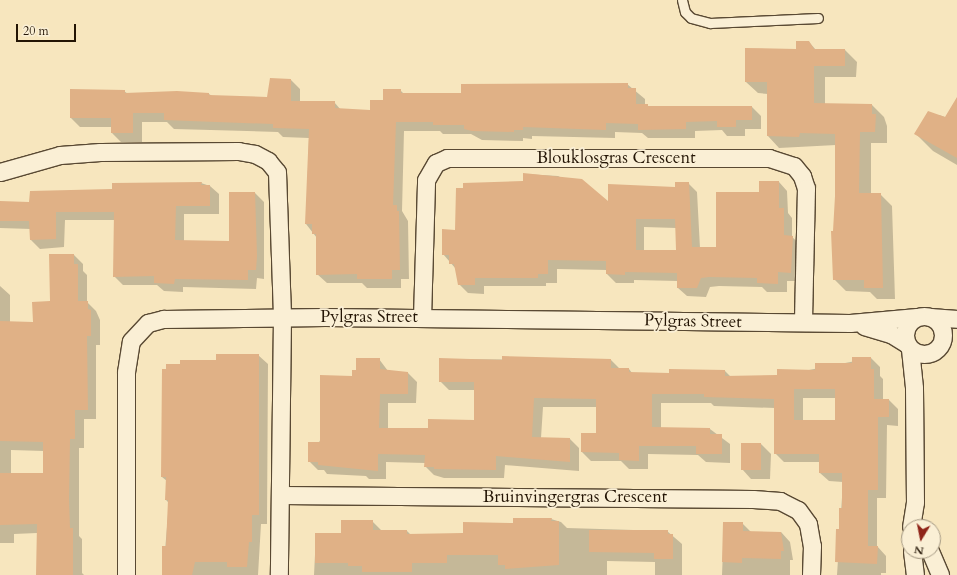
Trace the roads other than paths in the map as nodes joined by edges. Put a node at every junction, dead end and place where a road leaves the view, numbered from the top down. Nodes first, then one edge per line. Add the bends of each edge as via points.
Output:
1 (682, 0) edge
2 (818, 18) dead end
3 (0, 172) edge
4 (282, 317) junction
5 (924, 317) junction
6 (422, 318) junction
7 (957, 319) edge
8 (803, 322) junction
9 (850, 323) junction
10 (957, 338) edge
11 (909, 346) junction
12 (936, 350) junction
13 (914, 388) junction
14 (281, 495) junction
15 (915, 502) junction
16 (912, 519) edge
17 (920, 519) edge
18 (913, 559) edge
19 (933, 559) edge
20 (126, 575) edge
21 (279, 575) edge
22 (811, 575) edge
23 (915, 575) edge
24 (940, 575) edge

1 - 2 lane via 685,12 691,18 710,23
3 - 4 street via 60,155 100,152 238,151 255,154 268,161 277,172
4 - 6 street, Pylgras Street
4 - 14 street
4 - 20 street, Pylgras Street via 163,319 148,323 139,329 131,341 126,372
5 - 7 street, Pylgras Street
5 - 9 street, Pylgras Street
5 - 11 street via 908,325 905,338
5 - 12 street via 940,324 943,330 942,342
6 - 8 street, Pylgras Street
6 - 8 street, Blouklosgras Crescent via 426,180 436,164 447,158 769,158 794,166 802,176 806,188
8 - 9 street, Pylgras Street
9 - 11 street, Pylgras Street via 891,334
10 - 12 street
11 - 12 street via 922,354
11 - 13 street
12 - 13 street
13 - 15 street
14 - 21 street
14 - 22 street, Bruinvingergras Crescent via 780,501 798,510 808,524 812,546
15 - 16 street
15 - 17 street
18 - 23 street
19 - 24 street

